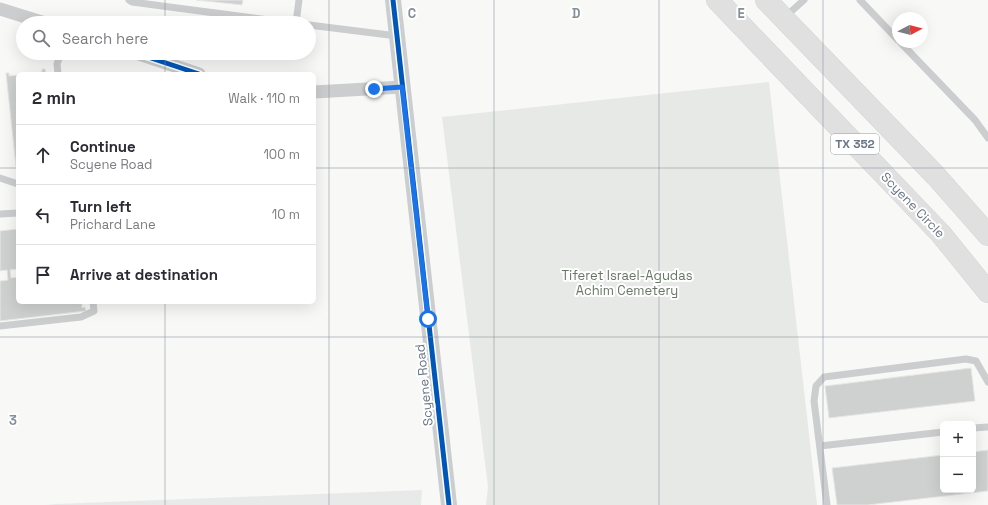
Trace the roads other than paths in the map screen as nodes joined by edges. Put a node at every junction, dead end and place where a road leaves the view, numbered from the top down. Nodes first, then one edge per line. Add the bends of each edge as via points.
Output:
1 (129, 0) edge
2 (299, 0) edge
3 (393, 0) edge
4 (717, 0) edge
5 (766, 0) edge
6 (804, 0) edge
7 (860, 0) edge
8 (0, 9) edge
9 (22, 16) edge
10 (238, 16) edge
11 (297, 16) edge
12 (784, 19) junction
13 (316, 26) edge
14 (892, 34) edge
15 (397, 36) junction
16 (906, 48) edge
17 (58, 60) edge
18 (157, 60) edge
19 (58, 72) edge
20 (193, 72) edge
21 (402, 87) junction
22 (316, 92) edge
23 (988, 138) edge
24 (0, 178) edge
25 (16, 183) edge
26 (16, 213) edge
27 (0, 214) edge
28 (988, 235) edge
29 (988, 292) edge
30 (93, 304) edge
31 (0, 326) edge
32 (988, 382) edge
33 (988, 427) edge
34 (976, 428) edge
35 (940, 432) edge
36 (820, 446) junction
37 (449, 505) edge
38 (827, 505) edge

1 - 10 lane
2 - 11 lane
3 - 15 street, Scyene Road
4 - 29 main road, Scyene Circle / TX 352 via 941,234
5 - 12 main road, TX 352
6 - 12 lane
7 - 14 lane
8 - 9 street
12 - 28 main road, TX 352 via 936,176
13 - 15 lane
15 - 21 street, Scyene Road
16 - 23 lane via 975,120
17 - 19 lane
18 - 20 street
21 - 22 street
21 - 37 street, Scyene Road
24 - 25 lane
26 - 27 lane
30 - 31 lane via 94,311 81,317
32 - 36 lane via 976,361 966,360 824,377 816,386 814,401
33 - 34 lane
35 - 36 lane
36 - 38 lane

